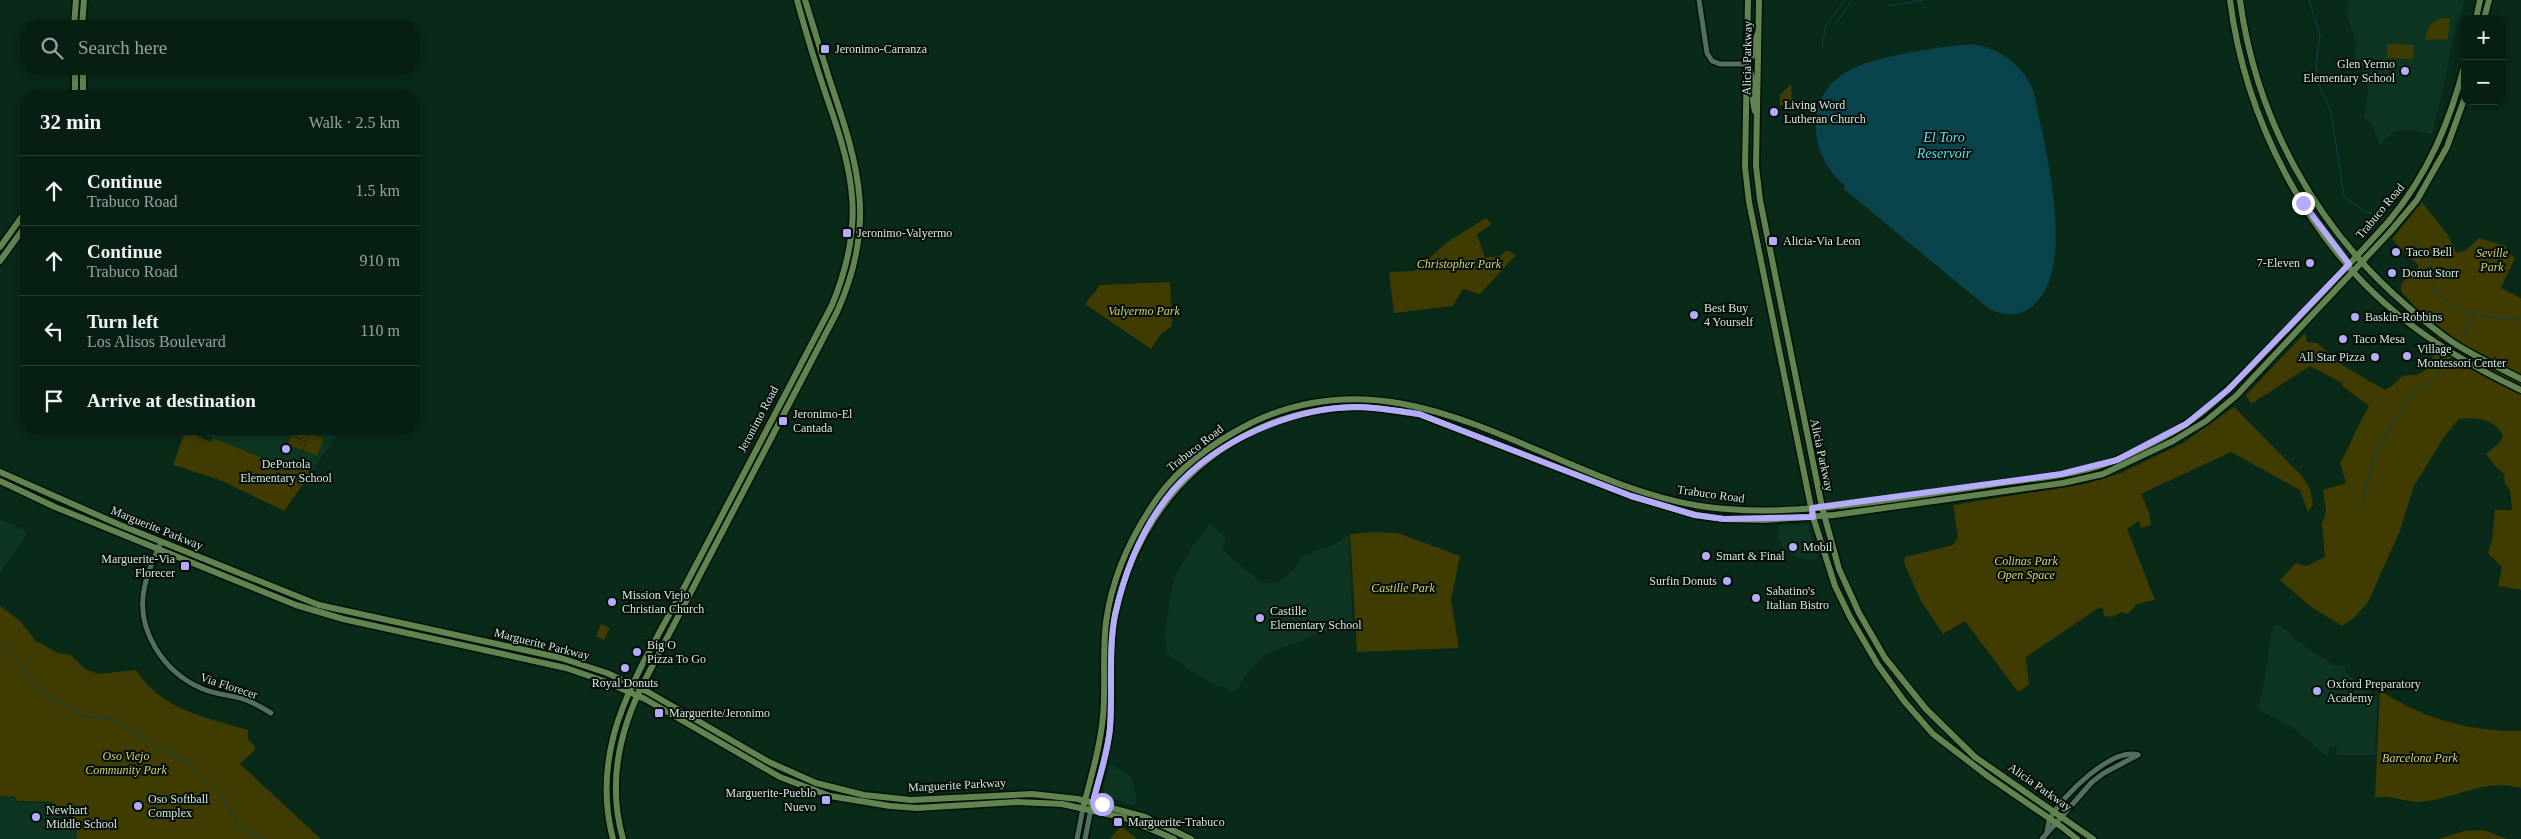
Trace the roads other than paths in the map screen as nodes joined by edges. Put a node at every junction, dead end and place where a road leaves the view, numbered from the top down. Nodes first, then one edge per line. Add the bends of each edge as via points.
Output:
1 (76, 0) edge
2 (84, 0) edge
3 (797, 0) edge
4 (806, 0) edge
5 (1699, 0) edge
6 (1748, 0) edge
7 (1759, 0) edge
8 (2230, 0) edge
9 (2240, 0) edge
10 (2480, 0) edge
11 (2489, 0) edge
12 (2477, 15) edge
13 (2485, 15) edge
14 (74, 20) edge
15 (82, 20) edge
16 (1759, 29) junction
17 (1747, 64) junction
18 (75, 75) edge
19 (83, 75) edge
20 (2461, 77) edge
21 (75, 90) edge
22 (84, 90) edge
23 (2462, 105) edge
24 (1757, 116) junction
25 (20, 219) edge
26 (20, 233) edge
27 (0, 247) edge
28 (2356, 256) junction
29 (0, 261) edge
30 (2362, 263) junction
31 (2349, 264) junction
32 (1774, 269) junction
33 (2354, 270) junction
34 (1762, 272) junction
35 (2423, 319) junction
36 (2417, 328) junction
37 (2521, 379) edge
38 (2521, 390) edge
39 (0, 472) edge
40 (0, 481) edge
41 (1822, 507) junction
42 (1812, 508) junction
43 (1824, 516) junction
44 (1813, 517) junction
45 (161, 542) junction
46 (158, 549) junction
47 (1859, 613) junction
48 (1850, 617) junction
49 (634, 685) junction
50 (641, 689) junction
51 (630, 692) junction
52 (637, 696) junction
53 (271, 713) dead end
54 (1103, 714) junction
55 (1111, 714) junction
56 (911, 800) junction
57 (1085, 800) junction
58 (1093, 802) junction
59 (912, 808) junction
60 (1083, 808) junction
61 (1091, 809) junction
62 (2055, 811) junction
63 (2062, 815) junction
64 (2050, 818) junction
65 (2056, 823) junction
66 (2047, 832) junction
67 (613, 839) edge
68 (623, 839) edge
69 (1077, 839) edge
70 (1085, 839) edge
71 (1174, 839) edge
72 (1191, 839) edge
73 (2042, 839) edge
74 (2076, 839) edge
75 (2093, 839) edge

1 - 14 main road
2 - 15 main road
3 - 49 main road, Jeronimo Road via 849,166 853,216 850,248 832,305
4 - 50 main road, Jeronimo Road via 856,165 861,206 857,254 837,312
5 - 17 street via 1707,53 1712,61
6 - 17 main road, Alicia Parkway
7 - 16 main road, Alicia Parkway
8 - 31 main road via 2243,66 2273,149 2303,203
9 - 28 main road via 2253,63 2275,128 2309,192
10 - 12 main road
11 - 13 main road
16 - 17 main road
16 - 24 main road, Alicia Parkway
17 - 24 main road via 1752,72 1752,103
17 - 34 main road, Alicia Parkway via 1745,167
18 - 21 main road
19 - 22 main road
20 - 28 main road, Trabuco Road via 2448,122 2422,176 2397,212
23 - 30 main road, Trabuco Road via 2447,147 2417,200
24 - 32 main road, Alicia Parkway via 1756,166
25 - 27 main road
26 - 29 main road
28 - 30 main road
28 - 31 main road, Trabuco Road
30 - 33 main road, Trabuco Road
30 - 35 main road
31 - 33 main road
31 - 41 main road, Trabuco Road via 2229,389 2186,424 2117,460 2061,474
32 - 34 main road
32 - 41 main road, Alicia Parkway
33 - 36 main road via 2388,305
33 - 43 main road, Trabuco Road via 2236,396 2206,421 2144,457 2103,474 2063,483
34 - 42 main road, Alicia Parkway
35 - 36 main road
35 - 37 main road via 2457,345
36 - 38 main road via 2467,362
39 - 45 main road, Marguerite Parkway
40 - 46 main road, Marguerite Parkway
41 - 42 main road, Trabuco Road
41 - 43 main road, Alicia Parkway
42 - 44 main road, Alicia Parkway
42 - 54 main road, Trabuco Road via 1730,510 1686,504 1630,486 1434,409 1407,403 1344,400 1291,408 1268,415 1214,444 1170,481 1156,500 1125,552 1115,580 1106,622
43 - 44 main road, Trabuco Road
43 - 47 main road, Alicia Parkway via 1840,569
44 - 48 main road, Alicia Parkway via 1835,586
44 - 55 main road, Trabuco Road via 1724,519 1695,515 1631,496 1419,414 1356,407 1298,416 1265,426 1212,456 1175,488 1162,505 1137,546 1124,578 1115,617
45 - 46 street, Via Florecer
45 - 49 main road, Marguerite Parkway via 319,605 560,658
46 - 51 main road, Marguerite Parkway via 330,616 566,668
46 - 53 street, Via Florecer via 143,598 144,617 156,648 176,674 191,683 253,702
47 - 48 main road
47 - 62 main road, Alicia Parkway via 1885,658 1926,709 1976,757
48 - 64 main road, Alicia Parkway via 1878,665 1934,734 2009,792
49 - 50 main road, Marguerite Parkway
49 - 51 main road, Jeronimo Road
50 - 52 main road, Jeronimo Road
50 - 56 main road, Marguerite Parkway via 797,776 847,791
51 - 52 main road, Marguerite Parkway
51 - 67 main road, Jeronimo Road via 614,732 608,764 607,796
52 - 59 main road, Marguerite Parkway via 780,777 838,798
52 - 68 main road, Jeronimo Road via 626,723 616,771 616,802
54 - 55 main road
54 - 57 main road, Trabuco Road
55 - 58 main road, Trabuco Road via 1107,749
56 - 57 main road, Marguerite Parkway via 1032,794
56 - 59 main road
57 - 58 main road, Marguerite Parkway
57 - 60 main road, Trabuco Road
58 - 61 main road, Trabuco Road
58 - 72 main road, Marguerite Parkway via 1145,817
59 - 60 main road, Marguerite Parkway via 1017,802
60 - 61 main road, Marguerite Parkway
60 - 69 street
61 - 70 street
61 - 71 main road, Marguerite Parkway via 1132,821
62 - 63 main road, Alicia Parkway
62 - 63 street via 2099,767 2118,758 2138,755 2098,777
62 - 64 street
63 - 65 street
63 - 75 main road, Alicia Parkway
64 - 65 main road, Alicia Parkway
64 - 66 street
65 - 66 street
65 - 74 main road, Alicia Parkway
66 - 73 street

